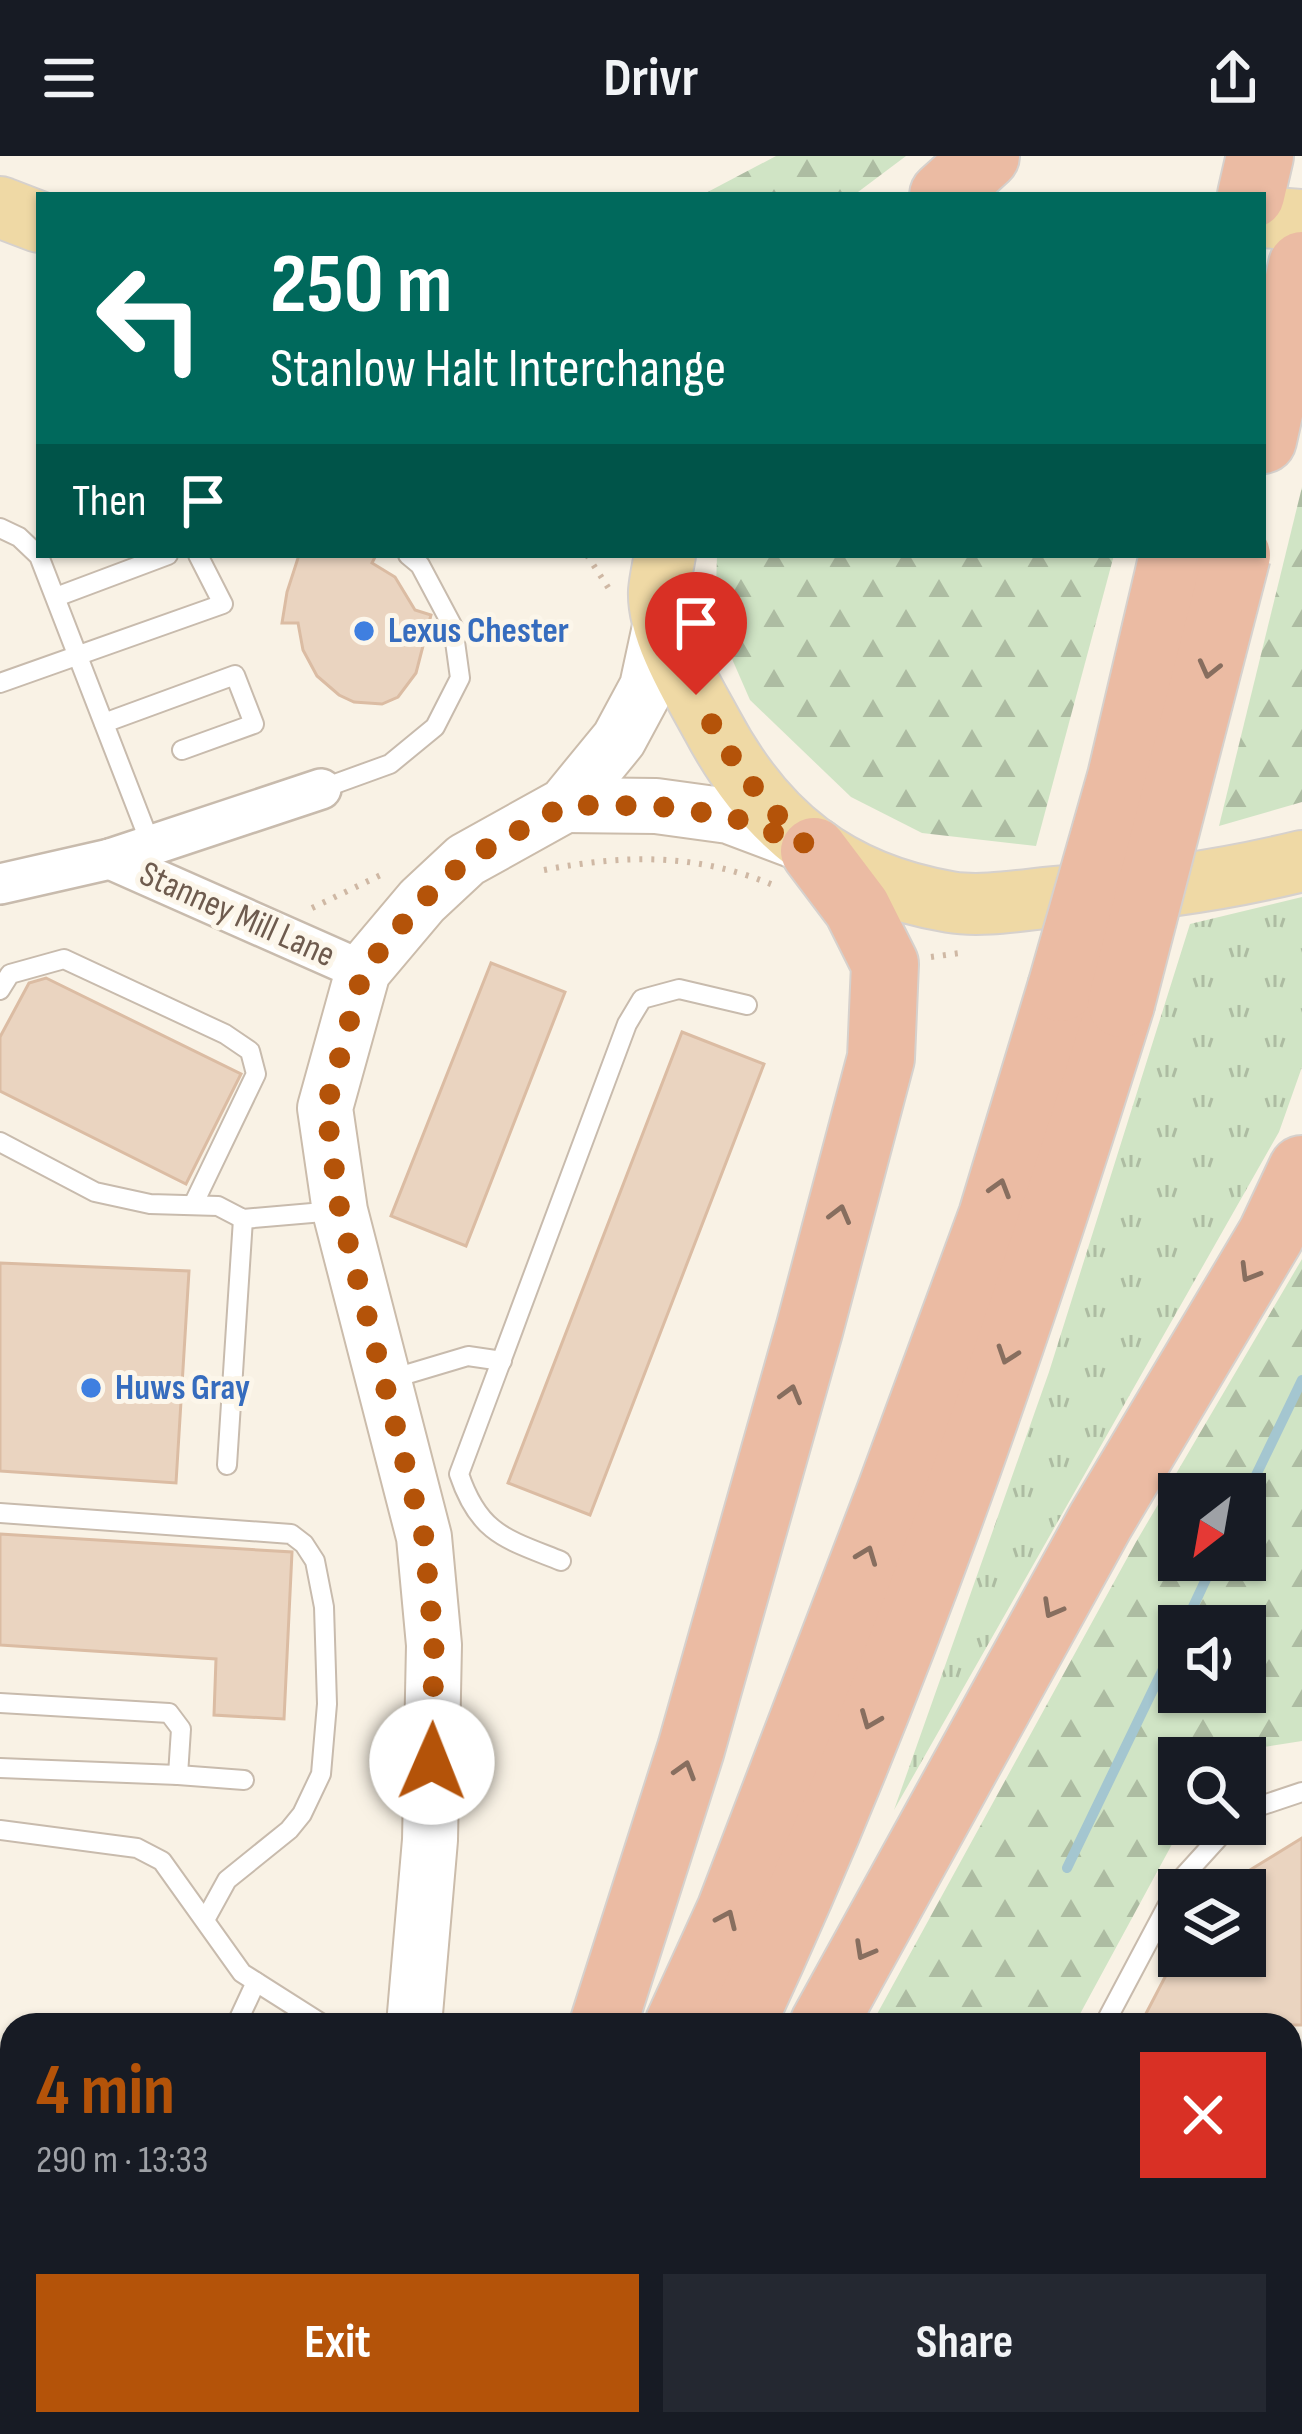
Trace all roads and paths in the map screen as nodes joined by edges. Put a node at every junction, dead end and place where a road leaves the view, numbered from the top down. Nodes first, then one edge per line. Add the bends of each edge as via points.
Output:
1 (986, 156) edge
2 (1260, 156) edge
3 (947, 192) edge
4 (1252, 192) edge
5 (0, 207) edge
6 (1266, 217) edge
7 (1302, 220) edge
8 (36, 221) edge
9 (1302, 265) edge
10 (1266, 427) edge
11 (0, 528) edge
12 (36, 554) edge
13 (39, 558) edge
14 (160, 558) edge
15 (200, 558) edge
16 (412, 558) edge
17 (593, 558) edge
18 (1172, 558) edge
19 (1236, 558) edge
20 (645, 583) edge
21 (56, 597) junction
22 (79, 658) junction
23 (0, 683) edge
24 (104, 723) junction
25 (182, 750) dead end
26 (321, 789) joint
27 (565, 805) junction
28 (152, 845) junction
29 (810, 848) junction
30 (110, 859) junction
31 (1302, 861) edge
32 (391, 870) dead end
33 (0, 884) edge
34 (287, 938) junction
35 (363, 971) junction
36 (0, 990) edge
37 (1091, 996) junction
38 (747, 1005) dead end
39 (0, 1142) edge
40 (1302, 1168) edge
41 (193, 1205) junction
42 (340, 1211) junction
43 (243, 1219) junction
44 (502, 1361) junction
45 (386, 1381) junction
46 (227, 1465) dead end
47 (0, 1513) edge
48 (561, 1561) dead end
49 (0, 1703) edge
50 (0, 1768) edge
51 (178, 1775) junction
52 (244, 1780) dead end
53 (1302, 1792) edge
54 (1266, 1804) edge
55 (0, 1830) edge
56 (1212, 1845) edge
57 (205, 1920) junction
58 (256, 1982) junction
59 (242, 2013) edge
60 (305, 2013) edge
61 (415, 2013) edge
62 (607, 2013) edge
63 (683, 2013) edge
64 (747, 2013) edge
65 (830, 2013) edge
66 (1110, 2013) edge

1 - 3 highway
2 - 4 highway
5 - 8 main road
6 - 7 main road
9 - 10 highway
11 - 12 lane
13 - 21 lane
14 - 21 lane
15 - 22 lane via 223,604
16 - 26 lane via 453,626 460,678 435,727 390,764
17 - 20 path
18 - 37 highway, bridge via 1121,777
19 -> 37 highway, bridge
20 - 27 street via 646,687 619,739
20 - 29 main road via 727,754
21 - 22 lane
22 - 23 lane
22 - 24 lane
24 - 25 lane via 235,675 254,724
24 - 28 lane
26 - 28 street, Stanney Mill Lane
27 - 29 street via 729,816
27 - 35 street via 466,860
28 - 30 street, Stanney Mill Lane
29 - 31 main road via 876,882 954,903 1197,885
62 -> 29 highway via 691,1749 881,1058 885,964 857,908
30 - 33 street, Stanney Mill Lane
30 - 34 street, Stanney Mill Lane
32 - 34 path via 299,914
34 - 35 street, Stanney Mill Lane
35 - 42 street via 326,1108
36 - 41 lane via 10,974 64,959 250,1051 256,1074
63 -> 37 highway via 730,1911 992,1216
37 -> 64 highway via 1046,1243 949,1525
38 - 44 lane via 679,989 642,999
39 - 41 lane via 95,1192
40 -> 65 highway
41 - 43 lane
42 - 43 lane
42 - 45 street
43 - 46 lane
44 - 45 lane via 468,1355
44 - 48 lane via 459,1474 471,1509 504,1538
45 - 61 street via 424,1537 434,1645 430,1840
47 - 57 lane via 290,1534 315,1561 327,1704 321,1774 290,1830 227,1880
49 - 51 lane via 169,1713 181,1729
50 - 51 lane
51 - 52 lane
53 - 54 lane
55 - 57 lane via 136,1848 162,1862
56 - 66 lane via 1182,1878
57 - 58 lane
58 - 59 lane
58 - 60 lane

